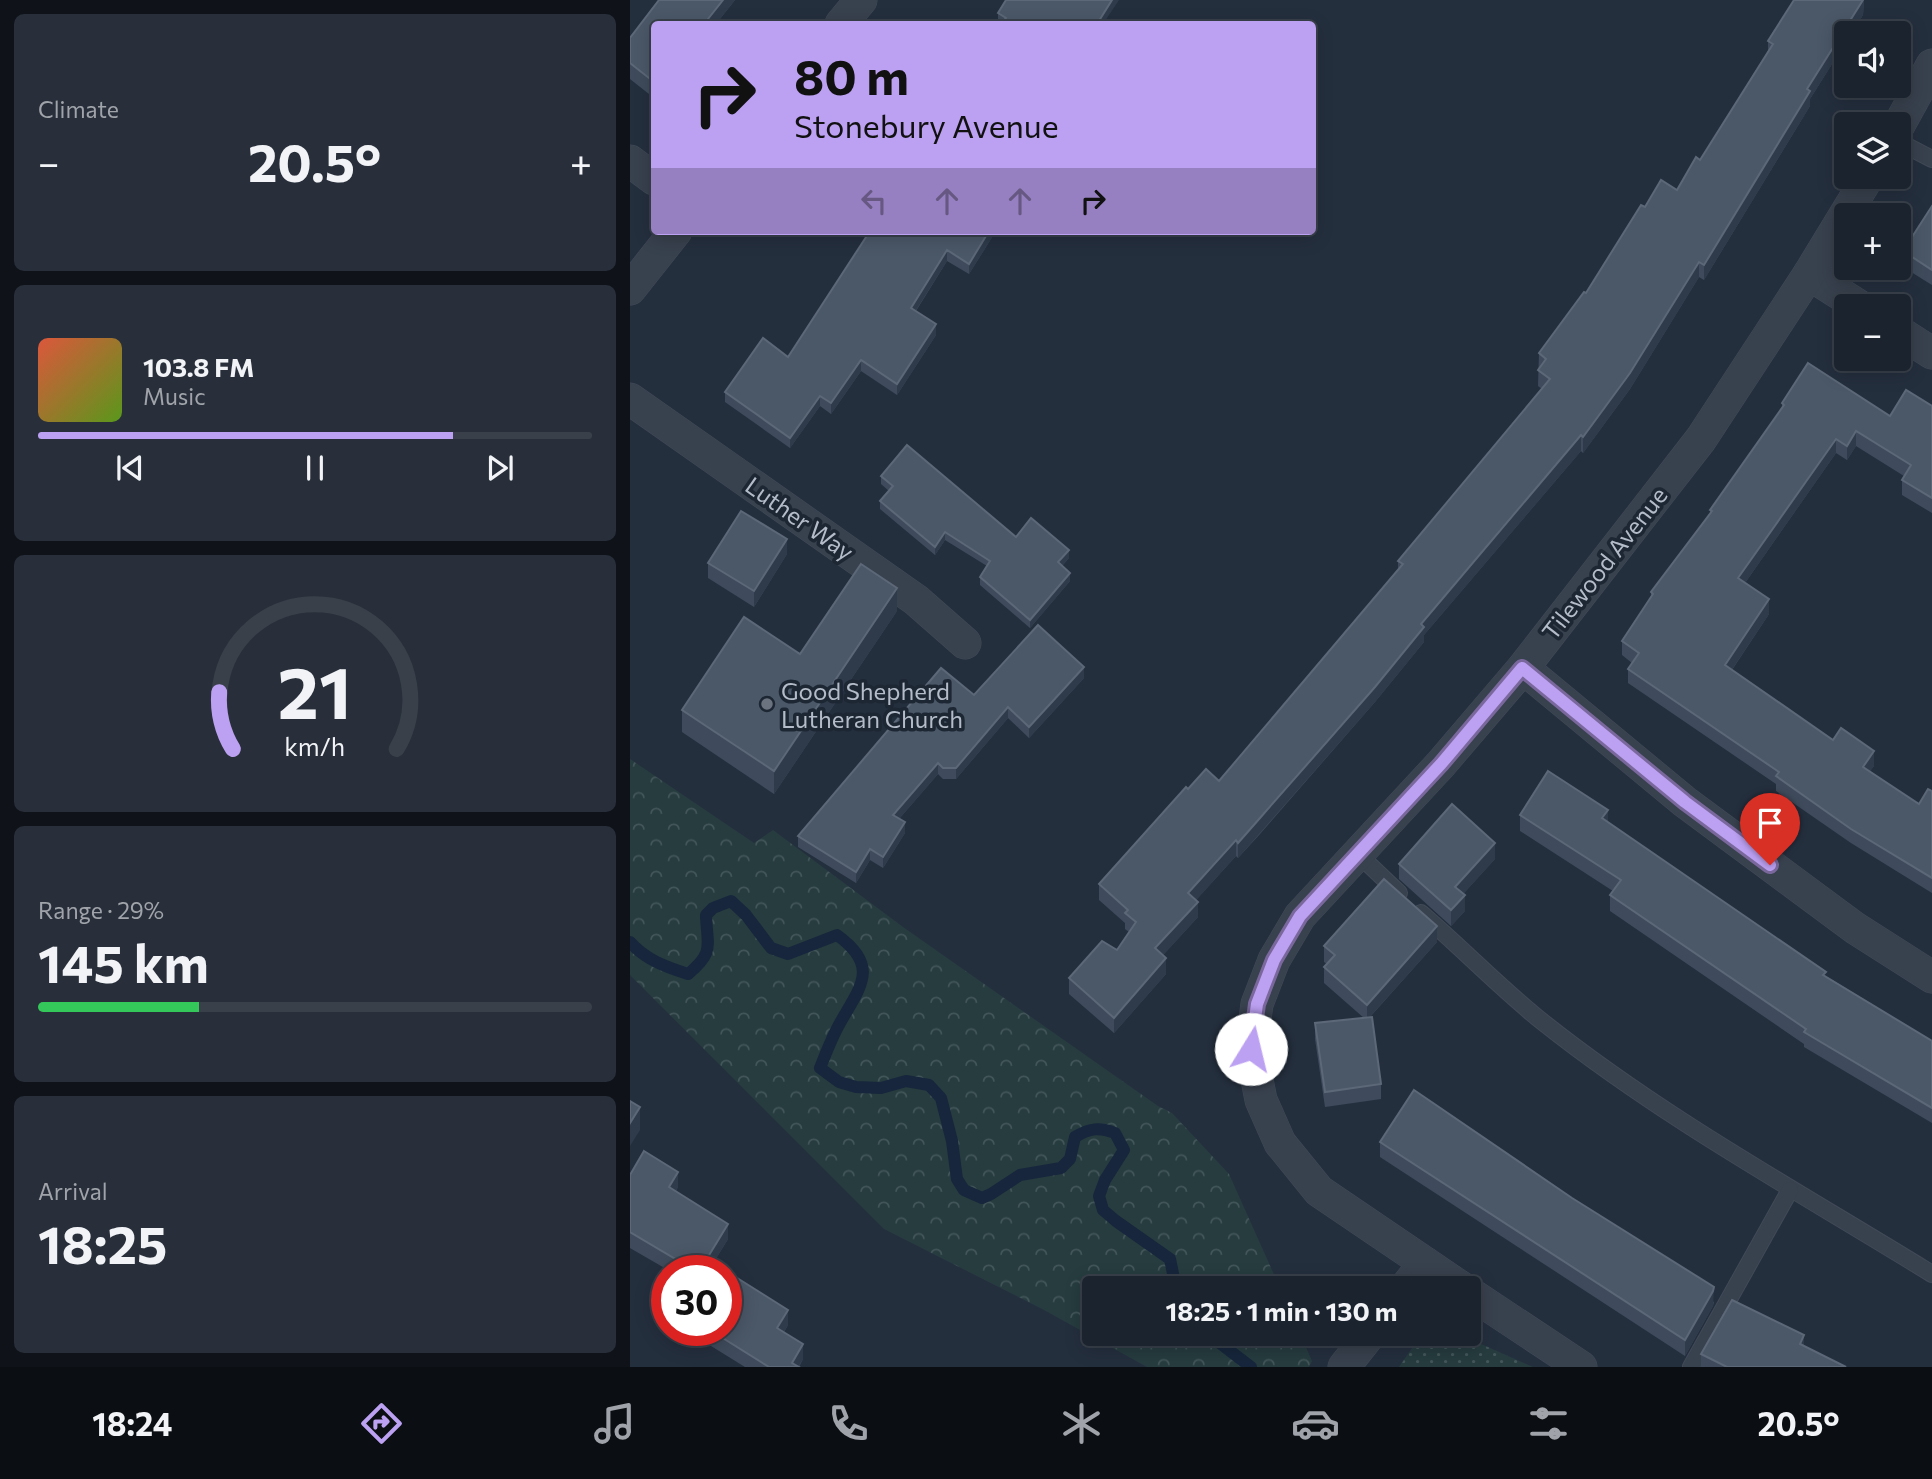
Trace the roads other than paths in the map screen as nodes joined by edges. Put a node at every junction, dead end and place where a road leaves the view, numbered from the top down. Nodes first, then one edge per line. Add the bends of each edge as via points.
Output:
1 (861, 0) edge
2 (844, 21) edge
3 (1932, 65) edge
4 (1906, 112) edge
5 (1911, 148) edge
6 (1932, 159) edge
7 (630, 161) edge
8 (651, 177) edge
9 (1861, 189) edge
10 (673, 235) edge
11 (1810, 274) junction
12 (630, 289) edge
13 (1841, 294) edge
14 (1911, 340) edge
15 (1932, 353) edge
16 (630, 399) edge
17 (965, 643) dead end
18 (1522, 668) junction
19 (1357, 853) junction
20 (1932, 977) edge
21 (1790, 1190) junction
22 (1425, 1263) junction
23 (1932, 1274) edge
24 (1415, 1276) edge
25 (1444, 1276) edge
26 (1481, 1301) edge
27 (1361, 1346) edge
28 (1344, 1367) edge
29 (1581, 1367) edge
30 (1691, 1367) edge

1 - 2 street
3 - 4 street
5 - 6 lane
7 - 8 street
9 - 11 street, Tilewood Avenue
10 - 12 street
11 - 13 street
11 - 18 street, Tilewood Avenue via 1701,439
14 - 15 street
16 - 17 street, Luther Way via 916,600
18 - 19 street, Tilewood Avenue
18 - 20 street via 1685,802 1855,928
19 - 21 lane via 1543,1022
19 - 22 street, Tilewood Avenue via 1300,916 1274,960 1257,1004 1251,1049 1261,1100 1280,1143 1319,1191
21 - 23 lane
21 - 30 lane
22 - 24 street
22 - 25 street, Tilewood Avenue
26 - 29 street
27 - 28 street

